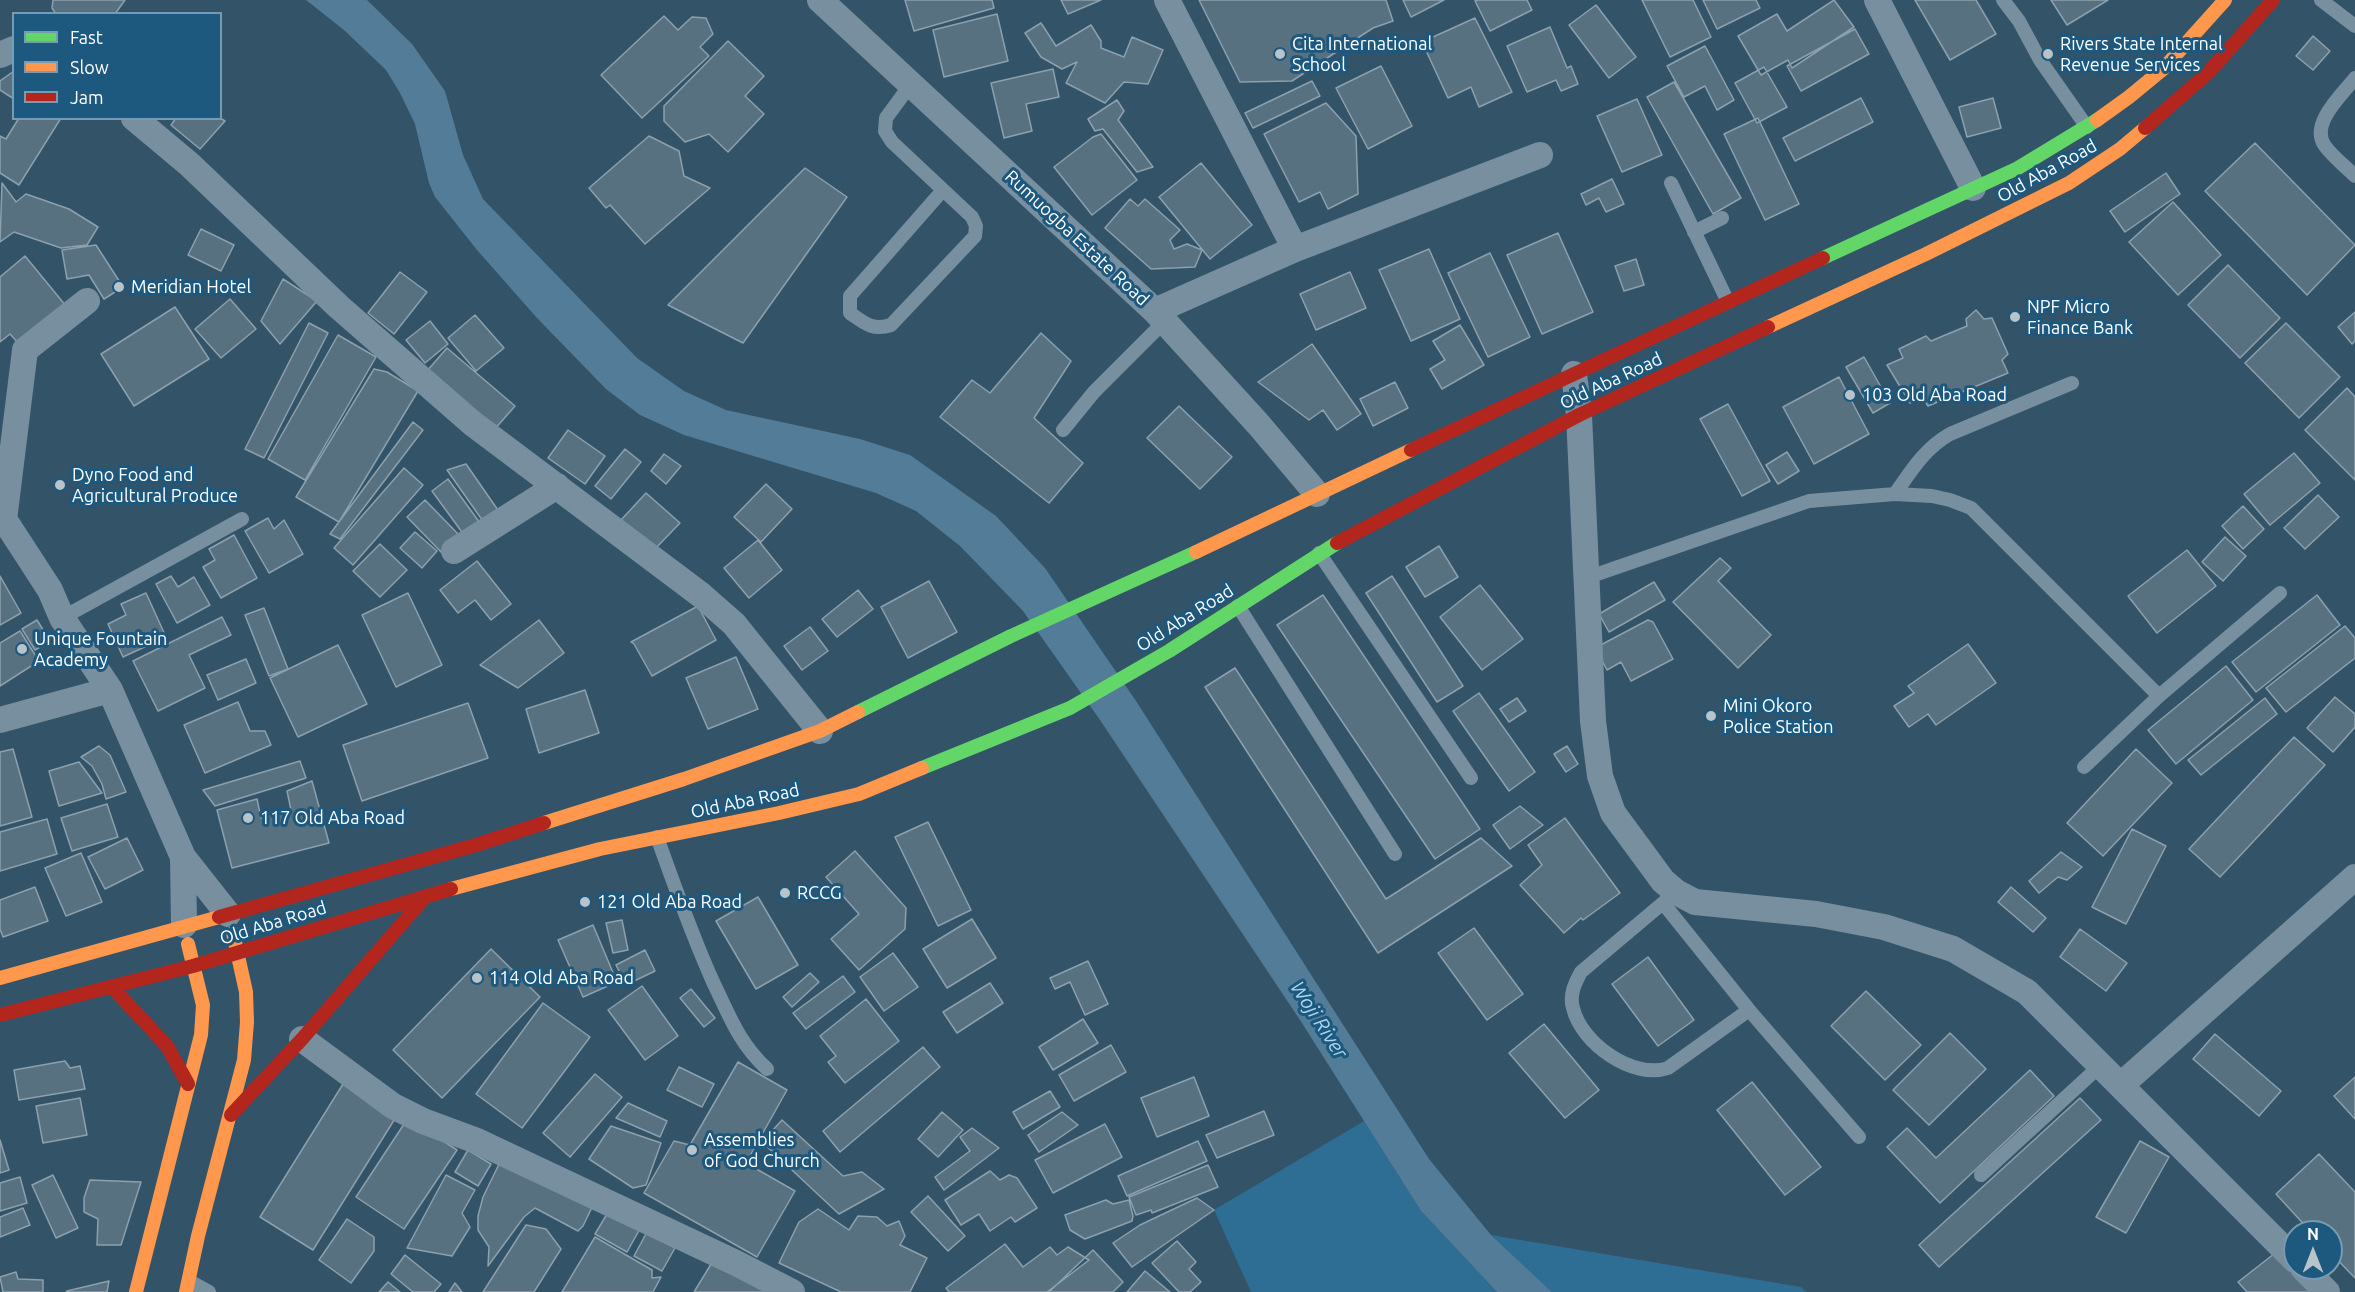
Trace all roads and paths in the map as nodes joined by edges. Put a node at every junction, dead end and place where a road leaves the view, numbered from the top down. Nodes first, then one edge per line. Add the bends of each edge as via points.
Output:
1 (820, 0) edge
2 (1167, 0) edge
3 (1877, 0) edge
4 (2003, 0) edge
5 (2225, 0) edge
6 (2273, 0) edge
7 (2321, 0) edge
8 (2355, 26) edge
9 (2355, 78) edge
10 (910, 84) junction
11 (136, 120) edge
12 (2087, 127) junction
13 (1540, 155) dead end
14 (2355, 176) edge
15 (1671, 183) dead end
16 (1973, 188) junction
17 (943, 190) junction
18 (1722, 218) dead end
19 (1694, 232) junction
20 (1295, 249) junction
21 (87, 301) dead end
22 (1728, 302) junction
23 (1160, 316) junction
24 (1574, 374) junction
25 (2072, 383) dead end
26 (1579, 416) junction
27 (1063, 430) dead end
28 (557, 486) junction
29 (1317, 494) junction
30 (1895, 494) junction
31 (2, 517) edge
32 (242, 519) dead end
33 (454, 550) dead end
34 (1319, 553) junction
35 (1586, 578) junction
36 (2280, 593) dead end
37 (1238, 606) junction
38 (62, 618) junction
39 (110, 690) junction
40 (2159, 696) junction
41 (0, 720) edge
42 (820, 731) junction
43 (2084, 767) dead end
44 (1472, 777) dead end
45 (657, 837) junction
46 (1395, 854) dead end
47 (183, 856) junction
48 (2355, 877) edge
49 (426, 896) junction
50 (1669, 898) junction
51 (228, 914) junction
52 (184, 925) junction
53 (238, 953) junction
54 (193, 966) junction
55 (0, 978) edge
56 (111, 986) junction
57 (1749, 1010) junction
58 (0, 1015) edge
59 (302, 1039) junction
60 (2101, 1065) junction
61 (767, 1069) dead end
62 (188, 1084) junction
63 (2121, 1085) junction
64 (230, 1116) junction
65 (1859, 1137) dead end
66 (1981, 1175) dead end
67 (2283, 1248) edge
68 (2315, 1280) edge
69 (188, 1286) edge
70 (136, 1292) edge
71 (209, 1292) edge
72 (792, 1292) edge
73 (2327, 1292) edge

1 - 10 street, Rumuogba Estate Road
2 - 20 street
3 - 16 street
4 - 12 lane
5 - 12 main road, Old Aba Road via 2163,69
6 - 26 main road, Old Aba Road via 2209,72 2120,149 2069,183
7 - 8 lane
9 - 14 lane via 2323,121 2320,134 2325,145
10 - 17 lane via 886,118 885,131
10 - 23 street, Rumuogba Estate Road
11 - 28 street via 189,164 339,307 472,423
12 - 16 main road, Old Aba Road via 2018,168
13 - 20 street
15 - 19 lane
16 - 22 main road, Old Aba Road
17 - 17 lane via 972,217 975,236 891,325 881,329 870,327 850,313 850,296
18 - 19 lane
19 - 22 lane
20 - 23 street
21 - 31 street via 25,350
22 - 24 main road, Old Aba Road
23 - 27 lane
23 - 29 street, Rumuogba Estate Road
24 - 26 street
24 - 29 main road, Old Aba Road
25 - 30 lane via 1934,443
26 - 34 main road, Old Aba Road
26 - 35 street
28 - 33 street
28 - 42 street via 734,624
29 - 42 main road, Old Aba Road via 1011,636
30 - 35 lane via 1809,501
30 - 40 lane via 1932,496 1971,508
31 - 38 street via 50,590
32 - 38 lane
34 - 37 main road, Old Aba Road
34 - 44 lane
35 - 50 street via 1593,721 1600,776 1613,813 1663,881
36 - 40 lane
37 - 45 main road, Old Aba Road via 1070,708 859,794
37 - 46 lane
38 - 39 street
39 - 41 street
39 - 47 street
40 - 43 lane
42 - 51 main road, Old Aba Road via 587,811
45 - 49 main road, Old Aba Road
45 - 61 lane via 687,924 734,1026 749,1053
47 - 51 street
47 - 52 street
48 - 63 street
49 - 53 main road, Old Aba Road
49 - 59 main road
50 - 57 lane
50 - 57 lane via 1581,972 1572,1006 1582,1027 1615,1059 1633,1068 1657,1072
50 - 60 street via 1816,914 1884,927 1953,949 2027,992
51 - 52 main road, Old Aba Road
51 - 53 main road
52 - 54 main road
52 - 55 main road, Old Aba Road
53 - 54 main road, Old Aba Road
53 - 64 main road via 247,1022 244,1060
54 - 56 main road, Old Aba Road
54 - 62 main road via 200,988 202,1022
56 - 58 main road, Old Aba Road
56 - 62 main road via 167,1046
57 - 65 lane
59 - 64 main road
59 - 72 street via 393,1106 488,1146
60 - 63 street
60 - 66 lane
62 - 70 main road
63 - 67 street
64 - 69 main road
68 - 73 street
69 - 71 lane

